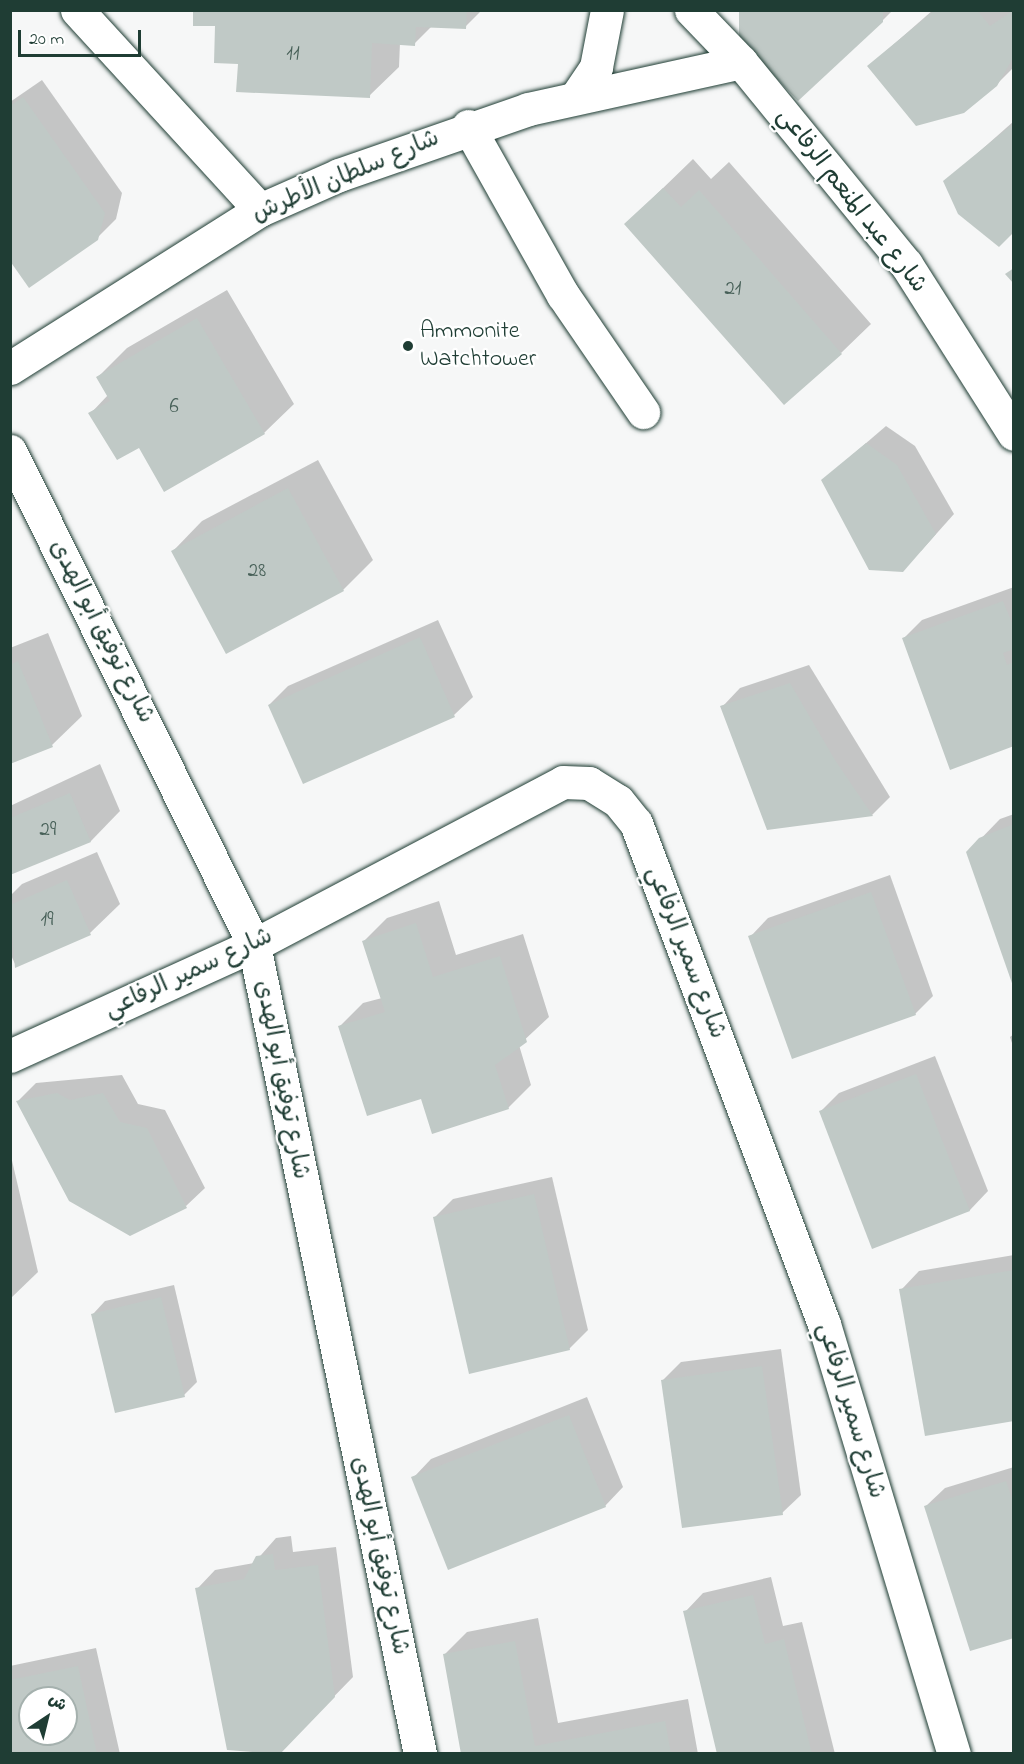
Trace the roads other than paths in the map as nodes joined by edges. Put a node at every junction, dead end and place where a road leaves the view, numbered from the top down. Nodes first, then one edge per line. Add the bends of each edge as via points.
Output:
1 (77, 10) edge
2 (607, 10) edge
3 (691, 10) edge
4 (741, 62) junction
5 (576, 97) junction
6 (468, 126) junction
7 (260, 210) junction
8 (10, 368) edge
9 (643, 412) dead end
10 (1014, 434) edge
11 (10, 451) edge
12 (254, 945) junction
13 (10, 1056) edge
14 (420, 1754) edge
15 (954, 1754) edge

1 - 7 street
2 - 5 street via 596,67
3 - 4 street, شارع عبد المنعم الرفاعي
4 - 5 street, شارع سلطان الأطرش
4 - 10 street, شارع عبد المنعم الرفاعي via 906,264
5 - 6 street, شارع سلطان الأطرش
6 - 7 street, شارع سلطان الأطرش
6 - 9 street via 563,296
7 - 8 street, شارع سلطان الأطرش
11 - 12 street, شارع توفيق أبو الهدى
12 - 13 street, شارع سمير الرفاعي
12 - 14 street, شارع توفيق أبو الهدى
12 - 15 street, شارع سمير الرفاعي via 562,782 589,783 618,801 636,823 824,1324

